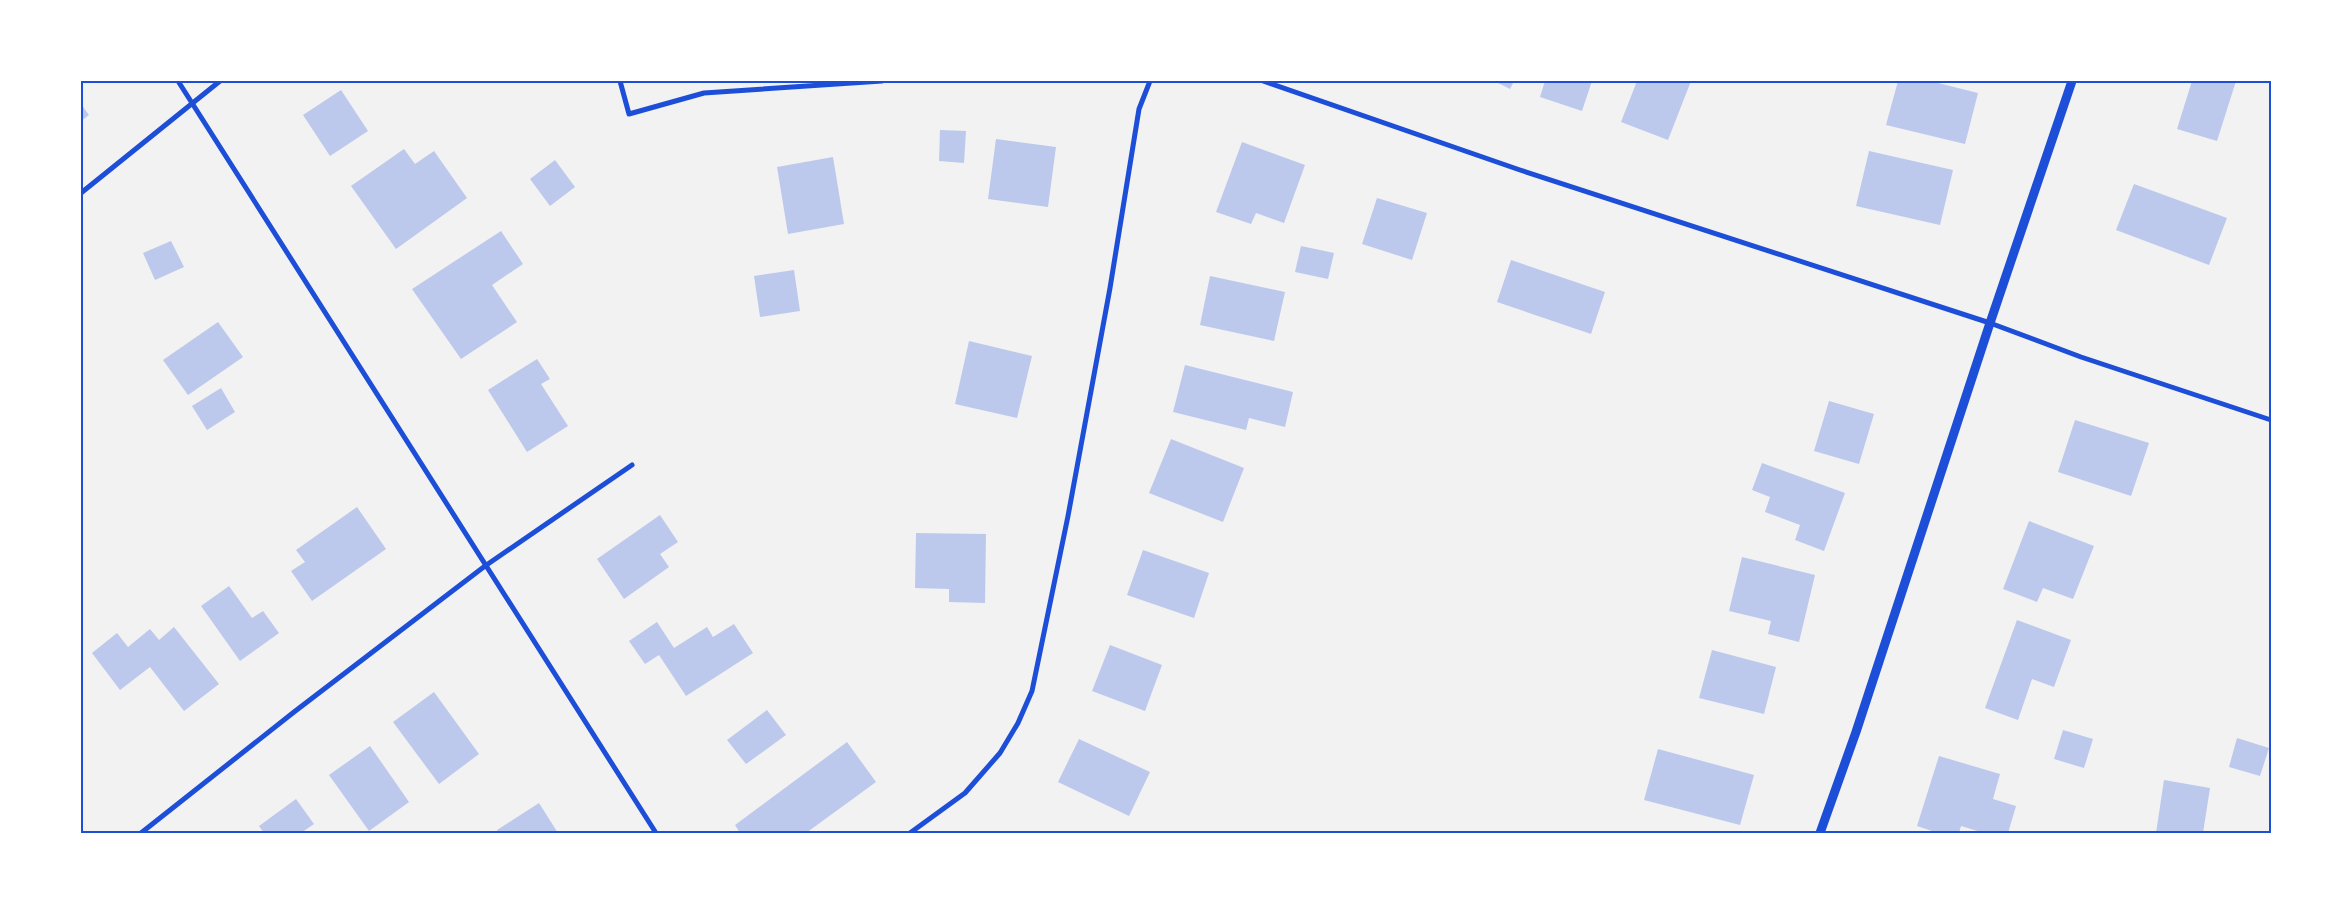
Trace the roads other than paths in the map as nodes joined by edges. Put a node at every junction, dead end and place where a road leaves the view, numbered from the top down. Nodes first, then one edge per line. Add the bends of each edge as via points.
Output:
1 (178, 81) edge
2 (220, 81) edge
3 (620, 81) edge
4 (882, 81) edge
5 (1150, 81) edge
6 (1263, 81) edge
7 (2072, 81) edge
8 (192, 103) junction
9 (81, 194) edge
10 (1990, 323) junction
11 (2271, 420) edge
12 (632, 465) dead end
13 (485, 566) junction
14 (141, 833) edge
15 (656, 833) edge
16 (910, 833) edge
17 (1820, 833) edge

1 - 8 street
2 - 8 street
3 - 4 street via 629,114 704,93
5 - 16 street via 1139,109 1107,307 1032,691 1000,753 965,793
6 - 10 street via 1520,170
7 - 10 street
8 - 9 street
8 - 13 street
10 - 11 street
10 - 17 street
12 - 13 street
13 - 14 street
13 - 15 street

